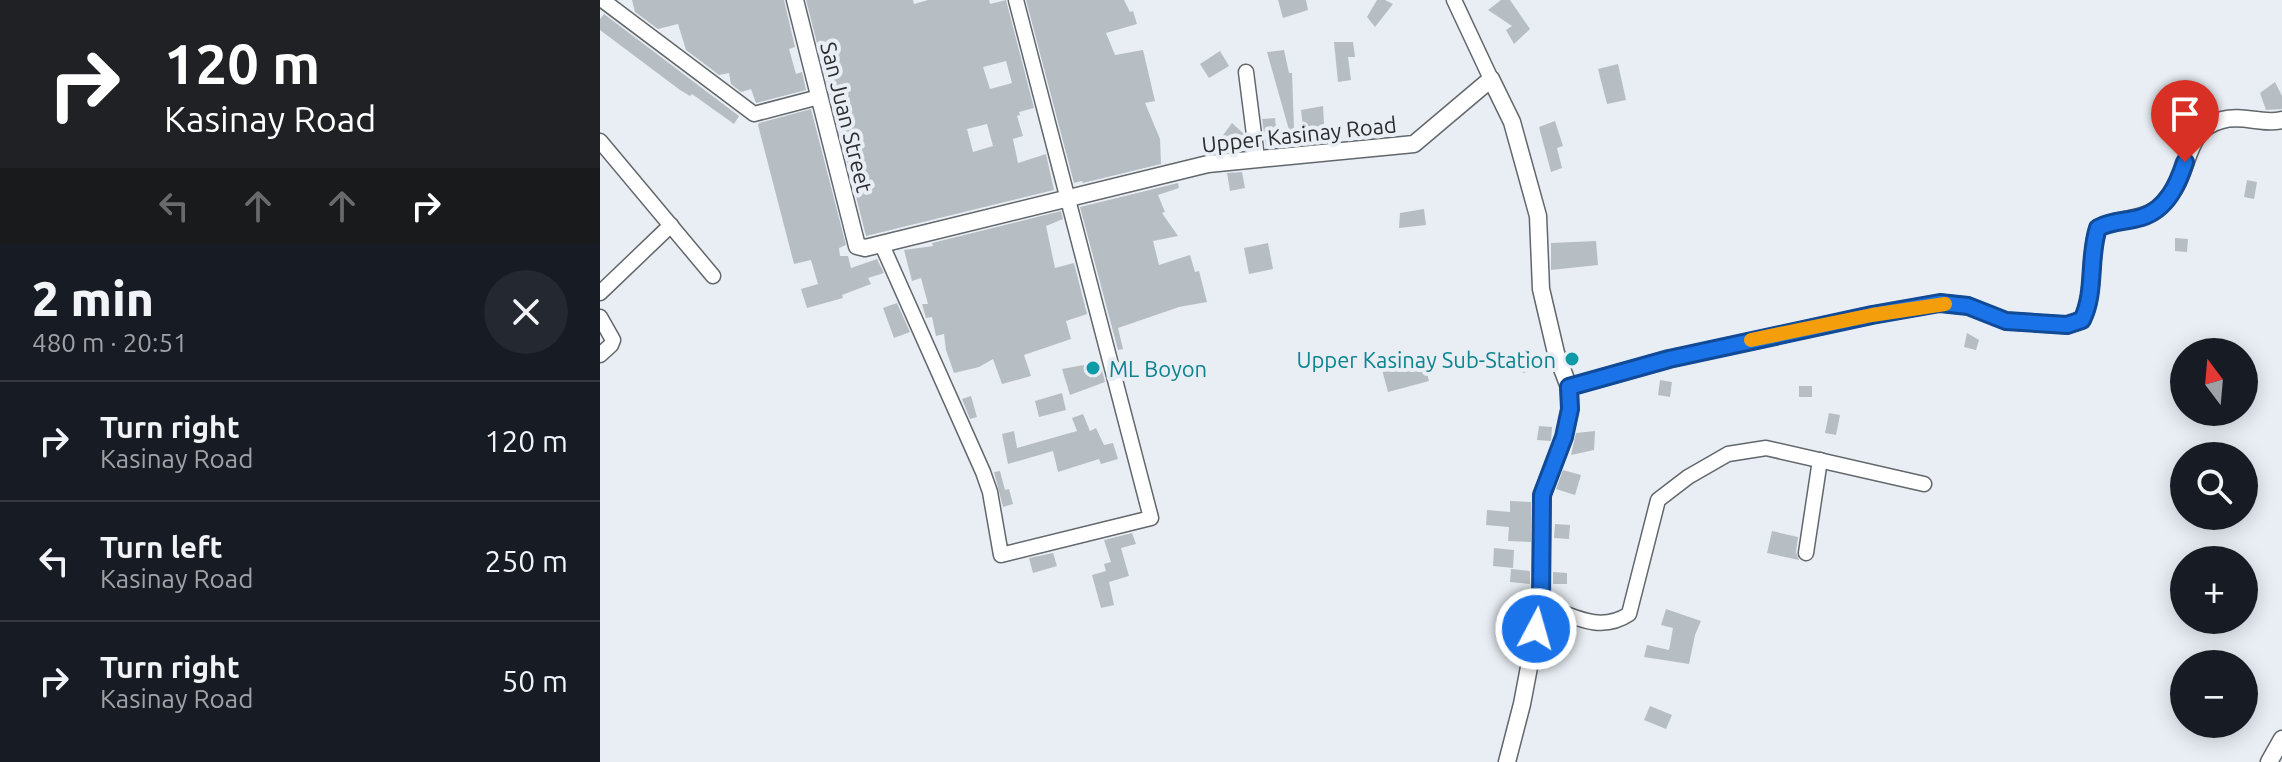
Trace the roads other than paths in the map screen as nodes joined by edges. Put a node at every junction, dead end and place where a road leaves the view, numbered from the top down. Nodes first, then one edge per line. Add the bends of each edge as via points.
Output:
1 (795, 0) edge
2 (1016, 0) edge
3 (1454, 0) edge
4 (604, 3) edge
5 (1246, 72) dead end
6 (1491, 79) junction
7 (819, 97) junction
8 (2282, 120) edge
9 (600, 141) edge
10 (1257, 158) junction
11 (1068, 198) junction
12 (671, 225) junction
13 (882, 245) junction
14 (857, 246) joint
15 (713, 276) dead end
16 (600, 293) edge
17 (600, 317) edge
18 (600, 355) edge
19 (1569, 387) junction
20 (1820, 460) junction
21 (1924, 484) dead end
22 (1806, 553) dead end
23 (1541, 604) junction
24 (1507, 762) edge

1 - 7 street, San Juan Street
2 - 11 street
3 - 6 street
4 - 7 street via 754,114
5 - 10 street
6 - 10 street, Upper Kasinay Road via 1414,144
6 - 19 street via 1512,122 1538,216 1541,289
7 - 14 street, San Juan Street
8 - 19 street via 2245,116 2202,129 2162,206 2098,228 2092,247 2090,305 2082,320 2067,325 2006,321 1968,306 1940,303 1669,359
9 - 12 street
10 - 11 street, Upper Kasinay Road via 1208,164
11 - 13 street, Upper Kasinay Road
11 - 13 street via 1151,518 1136,522 1001,555 983,472
12 - 15 street
12 - 16 street
13 - 14 street, Upper Kasinay Road
17 - 18 street via 613,340
19 - 23 street via 1564,437 1542,495
20 - 21 street
20 - 22 street
20 - 23 street via 1766,448 1728,454 1658,500 1629,614 1616,622 1598,625
23 - 24 street

